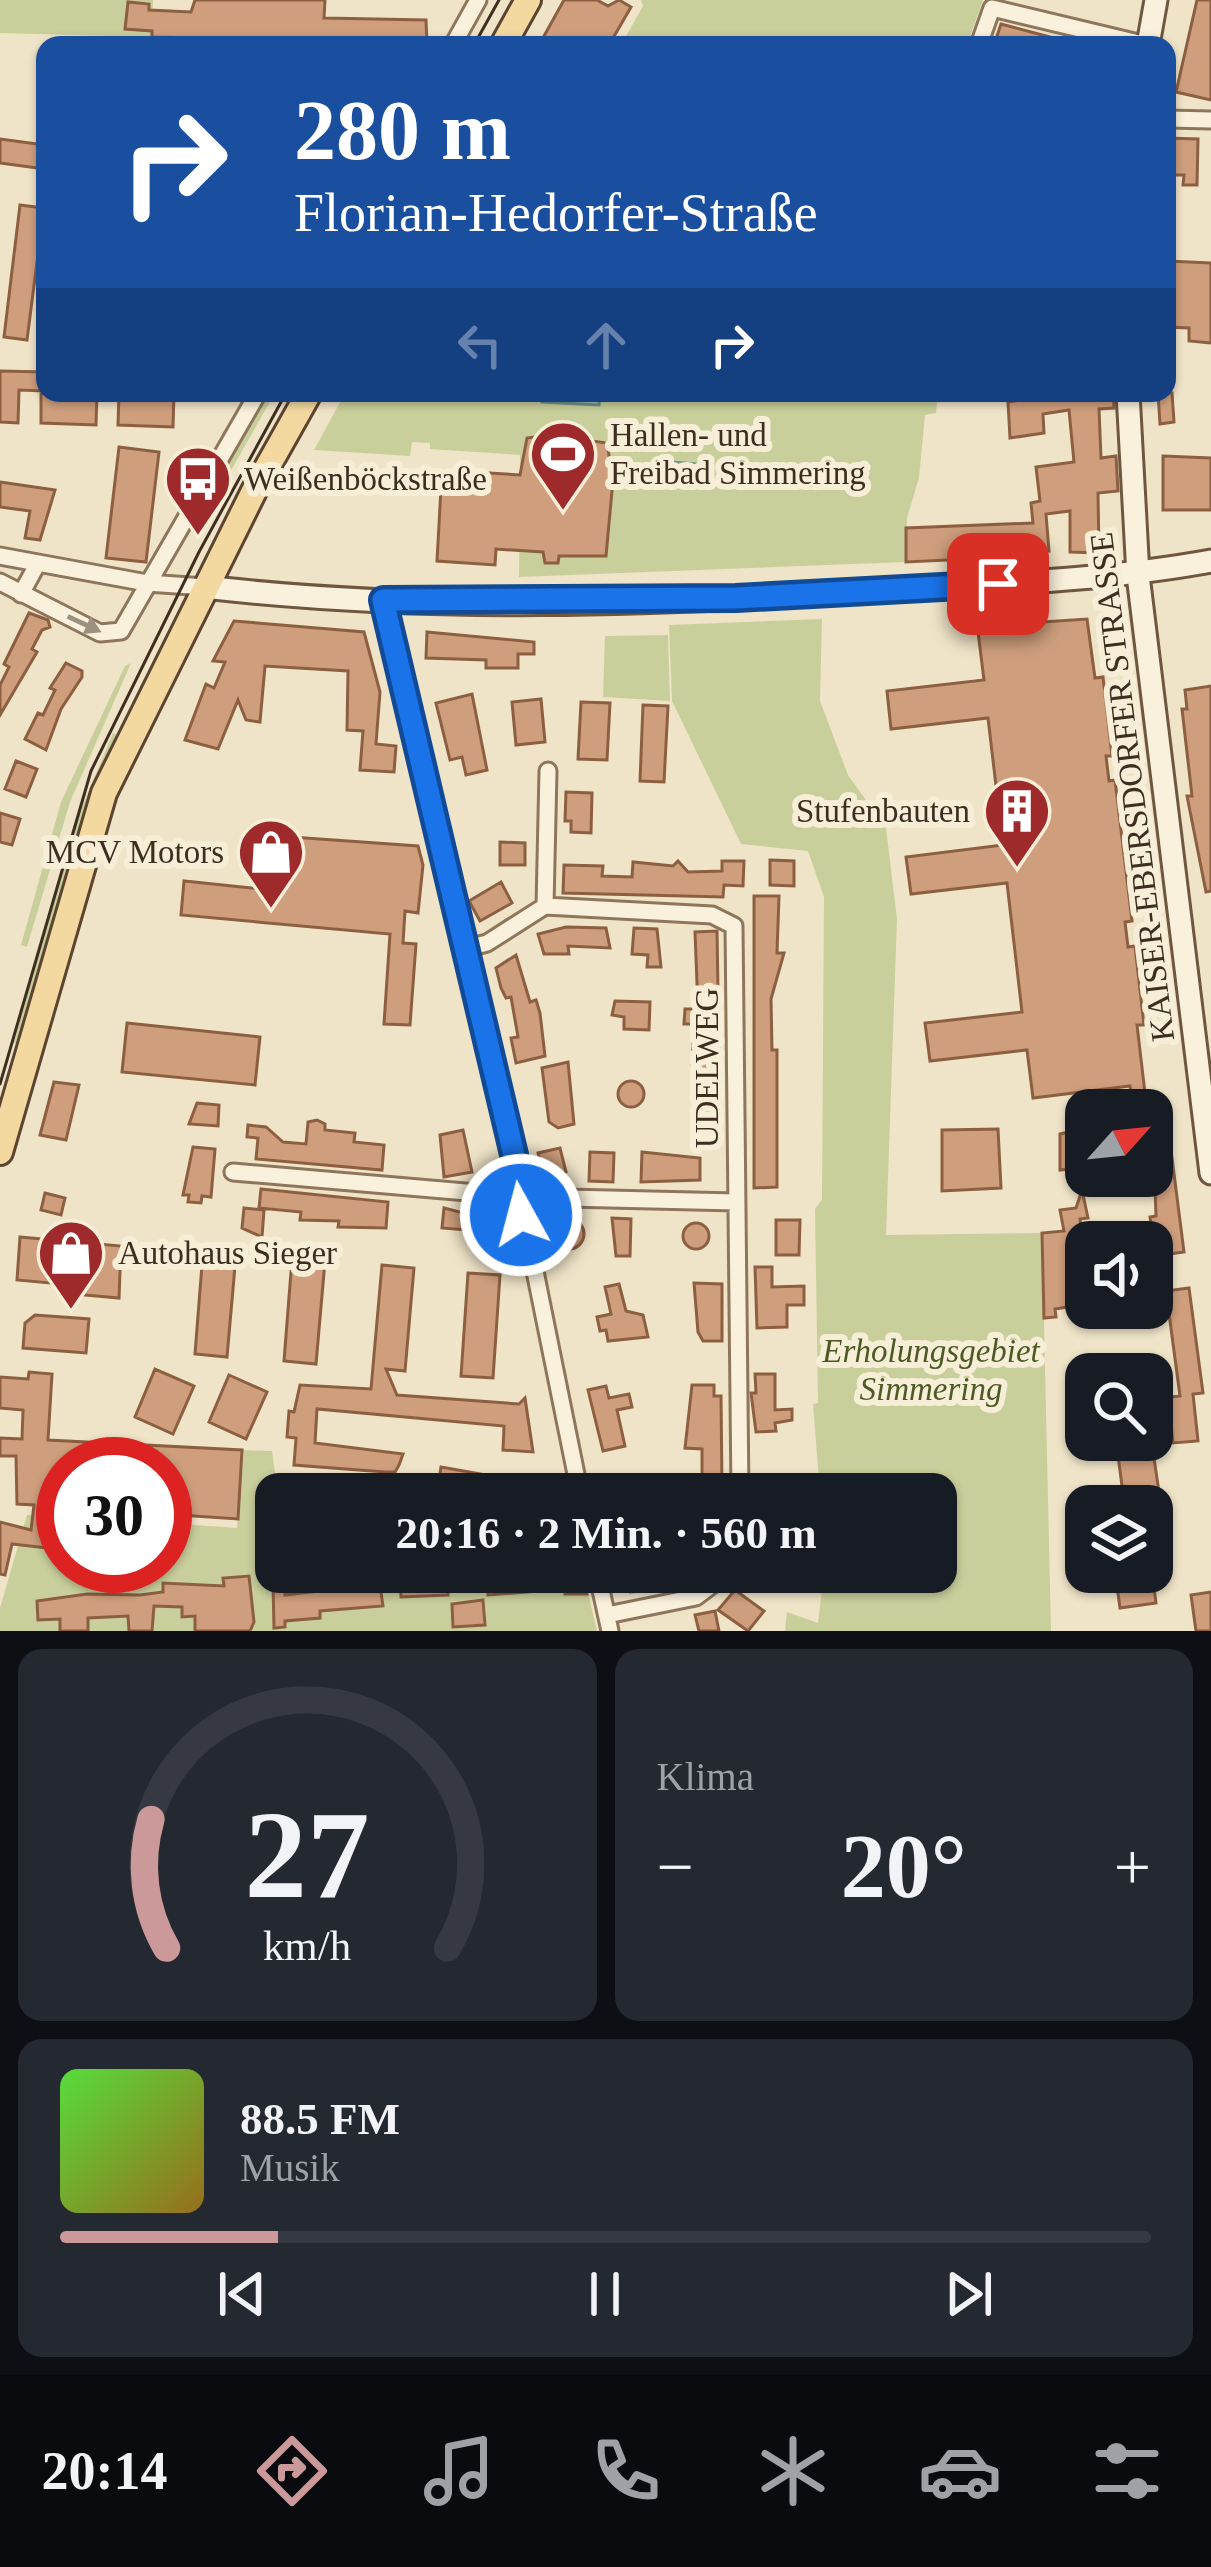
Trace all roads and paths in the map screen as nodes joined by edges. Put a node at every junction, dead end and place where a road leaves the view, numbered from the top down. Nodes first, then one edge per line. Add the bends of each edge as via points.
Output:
1 (478, 0) edge
2 (528, 0) edge
3 (1156, 0) edge
4 (458, 36) edge
5 (508, 36) edge
6 (982, 36) edge
7 (1109, 36) edge
8 (1149, 36) edge
9 (1176, 118) edge
10 (1211, 120) edge
11 (252, 402) edge
12 (304, 402) edge
13 (1128, 402) edge
14 (0, 556) edge
15 (1211, 561) edge
16 (38, 563) junction
17 (1138, 575) junction
18 (0, 582) edge
19 (147, 584) junction
20 (205, 587) junction
21 (21, 594) junction
22 (383, 600) junction
23 (548, 771) dead end
24 (545, 905) junction
25 (468, 948) junction
26 (0, 1152) edge
27 (233, 1172) dead end
28 (1211, 1173) edge
29 (524, 1197) junction
30 (736, 1202) junction
31 (575, 1473) edge
32 (740, 1473) edge
33 (602, 1593) edge
34 (701, 1593) edge
35 (608, 1623) edge

1 - 4 street
2 - 5 main road
3 - 8 main road
6 - 7 street via 992,8
9 - 10 street
11 - 19 street
12 - 20 main road
13 - 17 main road, KAISER-EBERSDORFER STRASSE
14 - 16 street
15 - 17 main road
16 - 19 street
16 - 21 street
17 - 22 main road via 736,598
17 - 28 main road, KAISER-EBERSDORFER STRASSE
18 - 21 street
19 - 20 street
21 -> 19 street via 113,635
20 - 22 main road
20 - 26 main road via 86,842
22 - 25 street
23 - 24 street
24 - 25 street
24 - 30 street, UDELWEG via 712,915 734,926
25 - 29 street
27 - 29 street
29 - 30 street
29 - 31 street via 522,1229
30 - 32 street, UDELWEG
33 - 35 street
34 - 35 street

